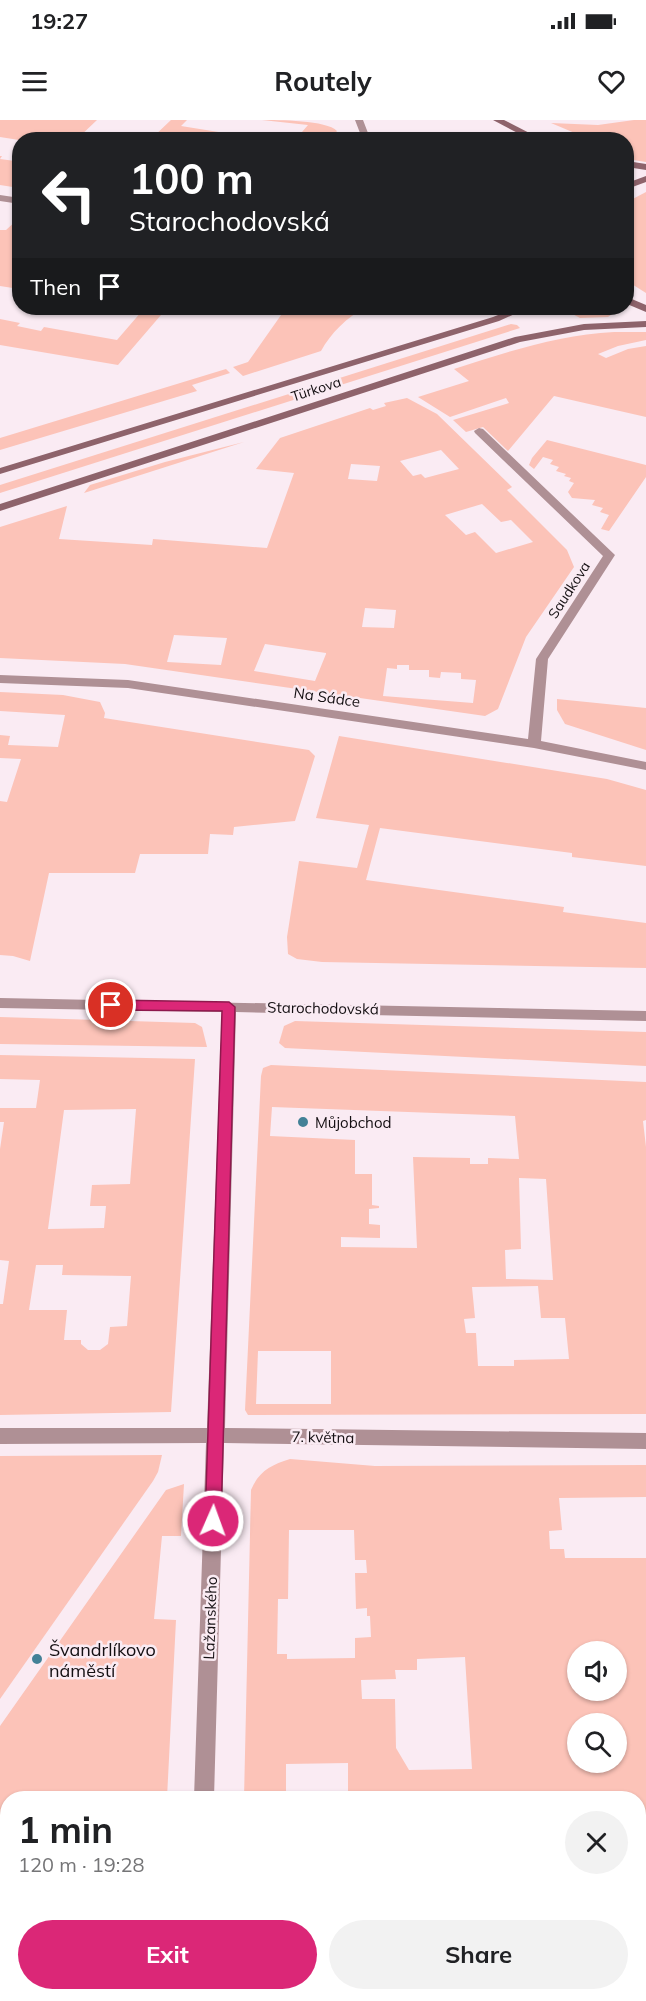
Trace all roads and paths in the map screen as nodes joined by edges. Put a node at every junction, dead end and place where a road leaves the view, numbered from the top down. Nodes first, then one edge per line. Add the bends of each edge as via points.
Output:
1 (497, 120) edge
2 (522, 132) edge
3 (507, 315) edge
4 (646, 324) edge
5 (479, 431) dead end
6 (0, 471) edge
7 (0, 508) edge
8 (0, 679) edge
9 (534, 744) junction
10 (646, 766) edge
11 (0, 1003) edge
12 (229, 1007) junction
13 (646, 1016) edge
14 (0, 1436) edge
15 (216, 1437) junction
16 (646, 1441) edge
17 (204, 1791) edge

1 - 2 main road
3 - 6 main road, Türkova
4 - 7 main road, Türkova via 584,327 518,339
5 - 9 street, Saudkova via 609,555 542,659
8 - 9 street, Na Sádce via 128,684
9 - 10 street, Na Sádce
11 - 12 street, Starochodovská
12 - 13 street, Starochodovská
12 - 15 street, Lažanského
14 - 15 street, 7. května
15 - 16 street, 7. května
15 - 17 street, Lažanského

